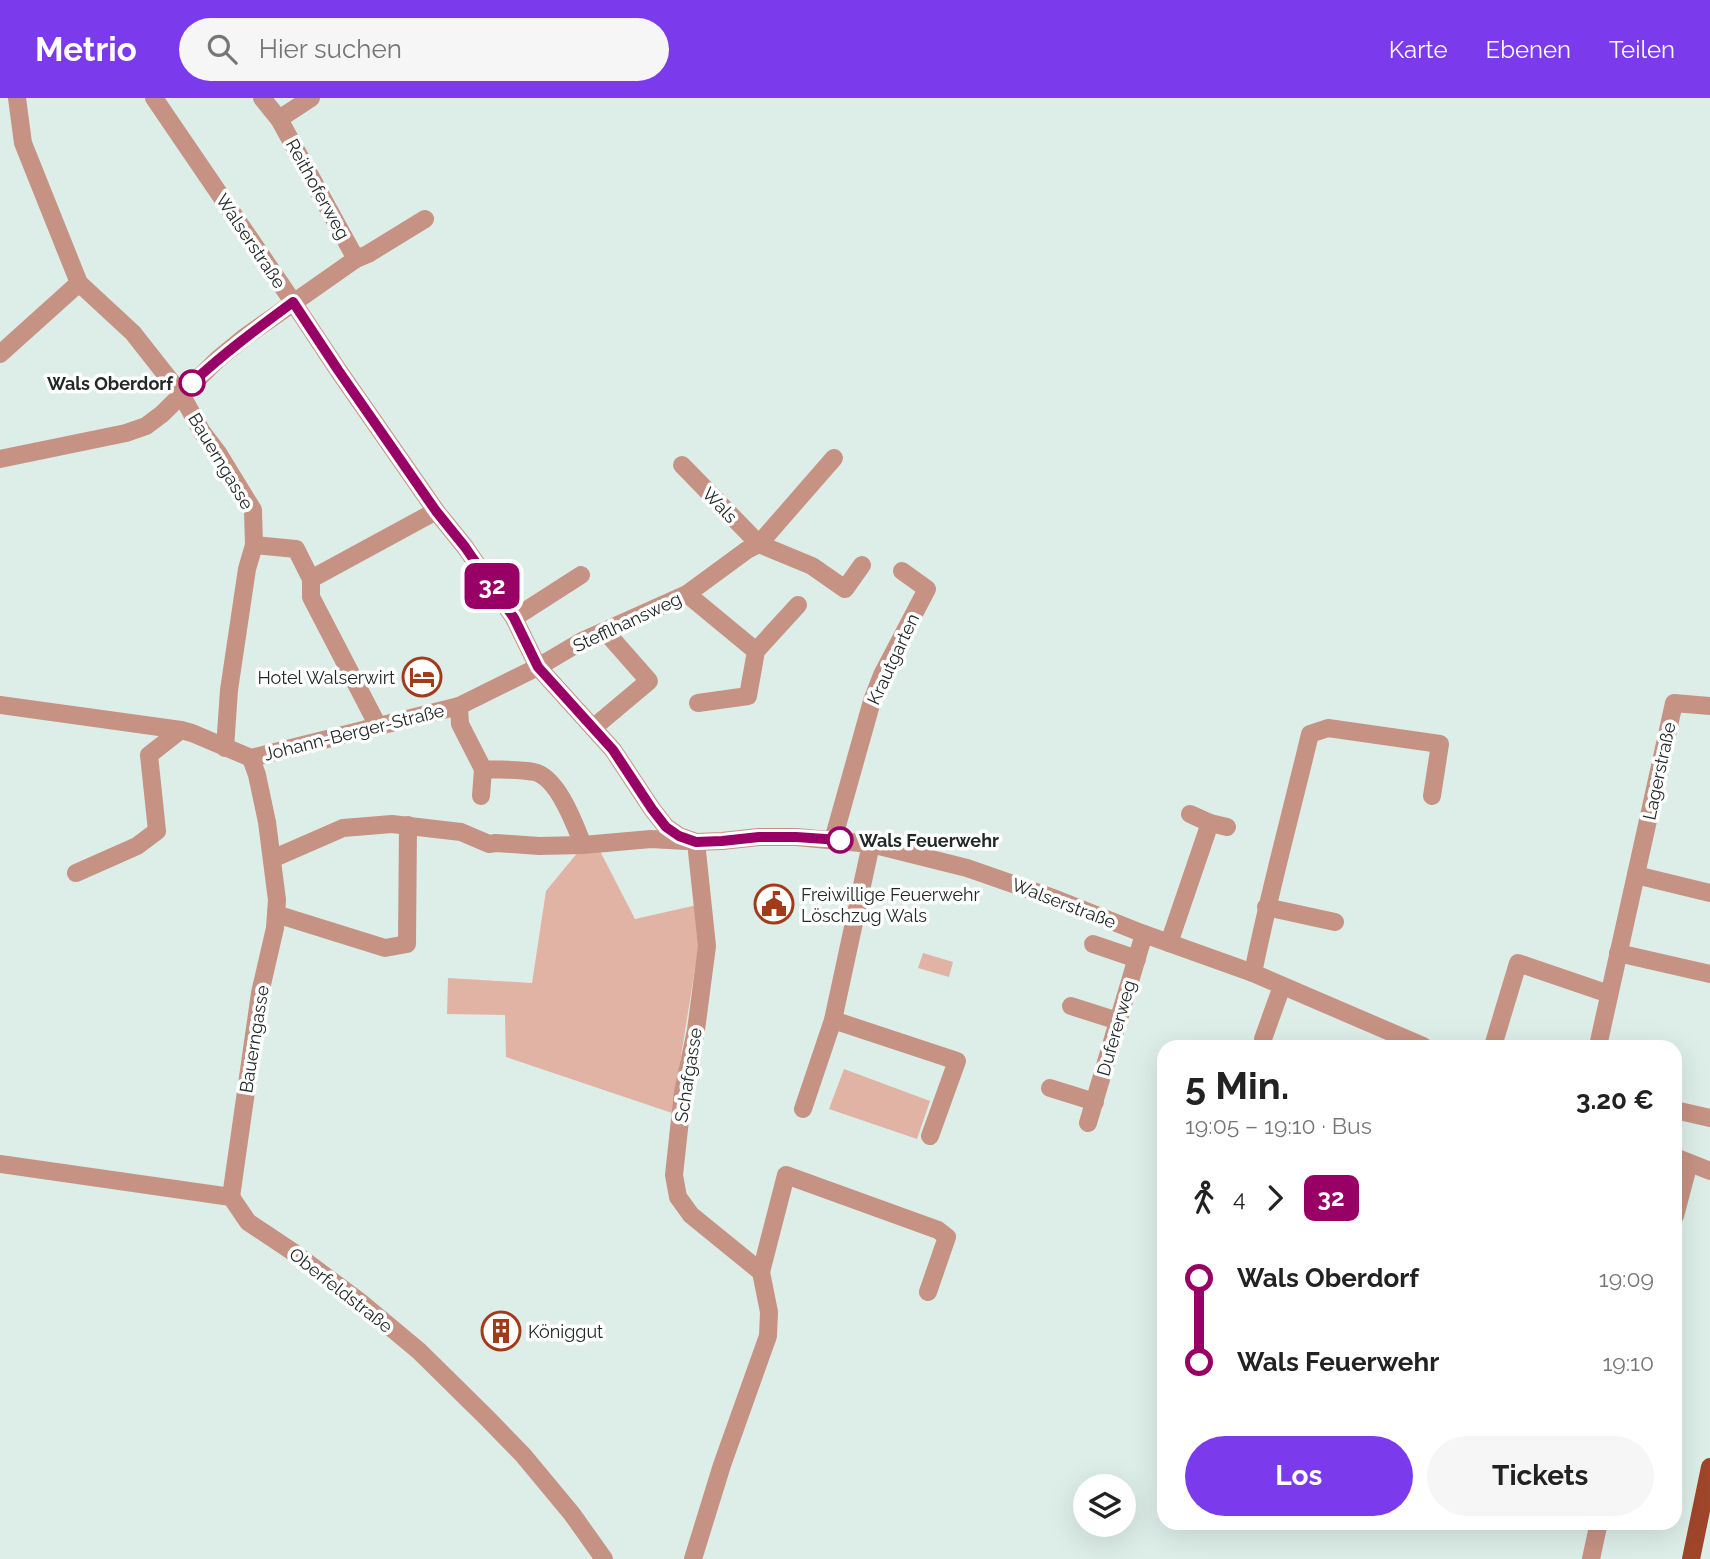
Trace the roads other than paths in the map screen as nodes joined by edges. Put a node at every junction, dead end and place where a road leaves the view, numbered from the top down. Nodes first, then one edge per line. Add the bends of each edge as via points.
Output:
1 (17, 98) edge
2 (154, 98) edge
3 (262, 98) edge
4 (311, 98) edge
5 (279, 119) junction
6 (425, 219) dead end
7 (356, 259) junction
8 (79, 283) junction
9 (293, 302) junction
10 (0, 354) edge
11 (181, 394) junction
12 (834, 458) dead end
13 (0, 459) edge
14 (682, 465) dead end
15 (436, 511) junction
16 (759, 544) junction
17 (254, 545) junction
18 (862, 565) dead end
19 (902, 571) dead end
20 (581, 575) dead end
21 (311, 579) junction
22 (687, 594) junction
23 (798, 605) dead end
24 (514, 618) junction
25 (605, 631) junction
26 (756, 650) junction
27 (538, 667) junction
28 (698, 703) dead end
29 (0, 705) edge
30 (459, 706) junction
31 (1710, 706) edge
32 (378, 726) junction
33 (593, 728) junction
34 (181, 730) junction
35 (225, 748) junction
36 (251, 758) junction
37 (484, 769) junction
38 (481, 796) dead end
39 (1432, 796) dead end
40 (1190, 814) dead end
41 (408, 825) junction
42 (834, 840) junction
43 (696, 842) junction
44 (871, 844) junction
45 (583, 845) junction
46 (272, 859) junction
47 (76, 873) dead end
48 (1636, 875) junction
49 (1710, 894) edge
50 (1266, 907) junction
51 (276, 914) junction
52 (1335, 922) dead end
53 (1144, 934) junction
54 (1169, 943) junction
55 (1093, 944) dead end
56 (1618, 953) junction
57 (1137, 959) junction
58 (1253, 973) junction
59 (1710, 974) edge
60 (1282, 986) junction
61 (1609, 994) junction
62 (1071, 1006) dead end
63 (833, 1020) junction
64 (1118, 1021) junction
65 (1263, 1039) dead end
66 (1409, 1040) edge
67 (1495, 1040) edge
68 (1599, 1040) edge
69 (1050, 1088) dead end
70 (1095, 1102) junction
71 (803, 1109) dead end
72 (1682, 1112) edge
73 (1710, 1118) edge
74 (1088, 1123) dead end
75 (930, 1136) dead end
76 (1682, 1160) edge
77 (0, 1164) edge
78 (1710, 1171) edge
79 (231, 1198) junction
80 (761, 1272) junction
81 (928, 1292) dead end
82 (1710, 1468) edge
83 (1597, 1530) edge
84 (604, 1559) edge
85 (693, 1559) edge
86 (1591, 1559) edge
87 (1691, 1559) edge

1 - 8 street, Bauerngasse via 23,143
2 - 9 street, Walserstraße
3 - 5 street, Reithoferweg
4 - 5 street, Reithoferweg
5 - 7 street, Reithoferweg
6 - 7 street, Reithoferweg
7 - 9 street, Reithoferweg
8 - 10 street
8 - 11 street, Bauerngasse via 132,333
9 - 11 street, Reithoferweg via 218,359
9 - 15 street, Walserstraße
11 - 13 street, Reithoferweg via 146,426
11 - 17 street, Bauerngasse via 253,510
12 - 16 street, Stefflhansweg
14 - 16 street, Wals
15 - 21 street
15 - 24 street, Walserstraße
16 - 18 street via 812,566 845,589
16 - 22 street, Stefflhansweg
17 - 21 street via 296,548
17 - 35 street, Bauerngasse via 229,691
19 - 42 street, Krautgarten via 927,589 872,701
20 - 24 street
21 - 32 street via 311,597
22 - 25 street, Stefflhansweg
22 - 26 street
23 - 26 street
24 - 27 street, Walserstraße
25 - 27 street, Stefflhansweg
25 - 33 street via 649,681
26 - 28 street via 748,696
27 - 30 street, Johann-Berger-Straße
27 - 33 street, Walserstraße
29 - 34 street, Johann-Berger-Straße
30 - 32 street, Johann-Berger-Straße
30 - 37 street via 460,724
31 - 48 street, Lagerstraße via 1674,702
32 - 36 street, Johann-Berger-Straße
33 - 43 street, Walserstraße via 666,827
34 - 35 street, Johann-Berger-Straße
34 - 47 street via 149,755 157,831 137,846
35 - 36 street, Johann-Berger-Straße
36 - 46 street, Bauerngasse
37 - 38 street
37 - 45 street via 537,772 560,796
39 - 50 street via 1440,744 1328,728 1310,734
40 - 54 street via 1218,825
41 - 45 street via 461,832 489,844
41 - 46 street via 342,828
41 - 51 street via 407,944 385,948
42 - 43 street, Walserstraße via 759,837
42 - 44 street, Walserstraße
43 - 45 street via 651,839
43 - 80 street, Schafgasse via 707,946 674,1175 678,1197 691,1216
44 - 53 street, Walserstraße via 1008,881
44 - 63 street
46 - 51 street, Bauerngasse
48 - 49 street
48 - 56 street, Lagerstraße
50 - 52 street
50 - 58 street
51 - 79 street, Bauerngasse
53 - 54 street, Walserstraße
53 - 57 street, Dufererweg
54 - 58 street, Walserstraße
55 - 57 street
56 - 59 street
56 - 61 street, Lagerstraße
57 - 64 street, Dufererweg
58 - 60 street, Walserstraße
60 - 65 street
60 - 66 street, Walserstraße
61 - 67 street via 1518,963
61 - 68 street, Lagerstraße
62 - 64 street
63 - 71 street
63 - 75 street via 957,1061
64 - 70 street, Dufererweg
69 - 70 street
70 - 74 street, Dufererweg
72 - 73 street
76 - 78 street
77 - 79 street
79 - 84 street, Oberfeldstraße via 248,1222 359,1301 419,1351 523,1455
80 - 81 street via 786,1175 947,1237
80 - 85 street via 769,1312 768,1336
82 - 87 main road
83 - 86 street

